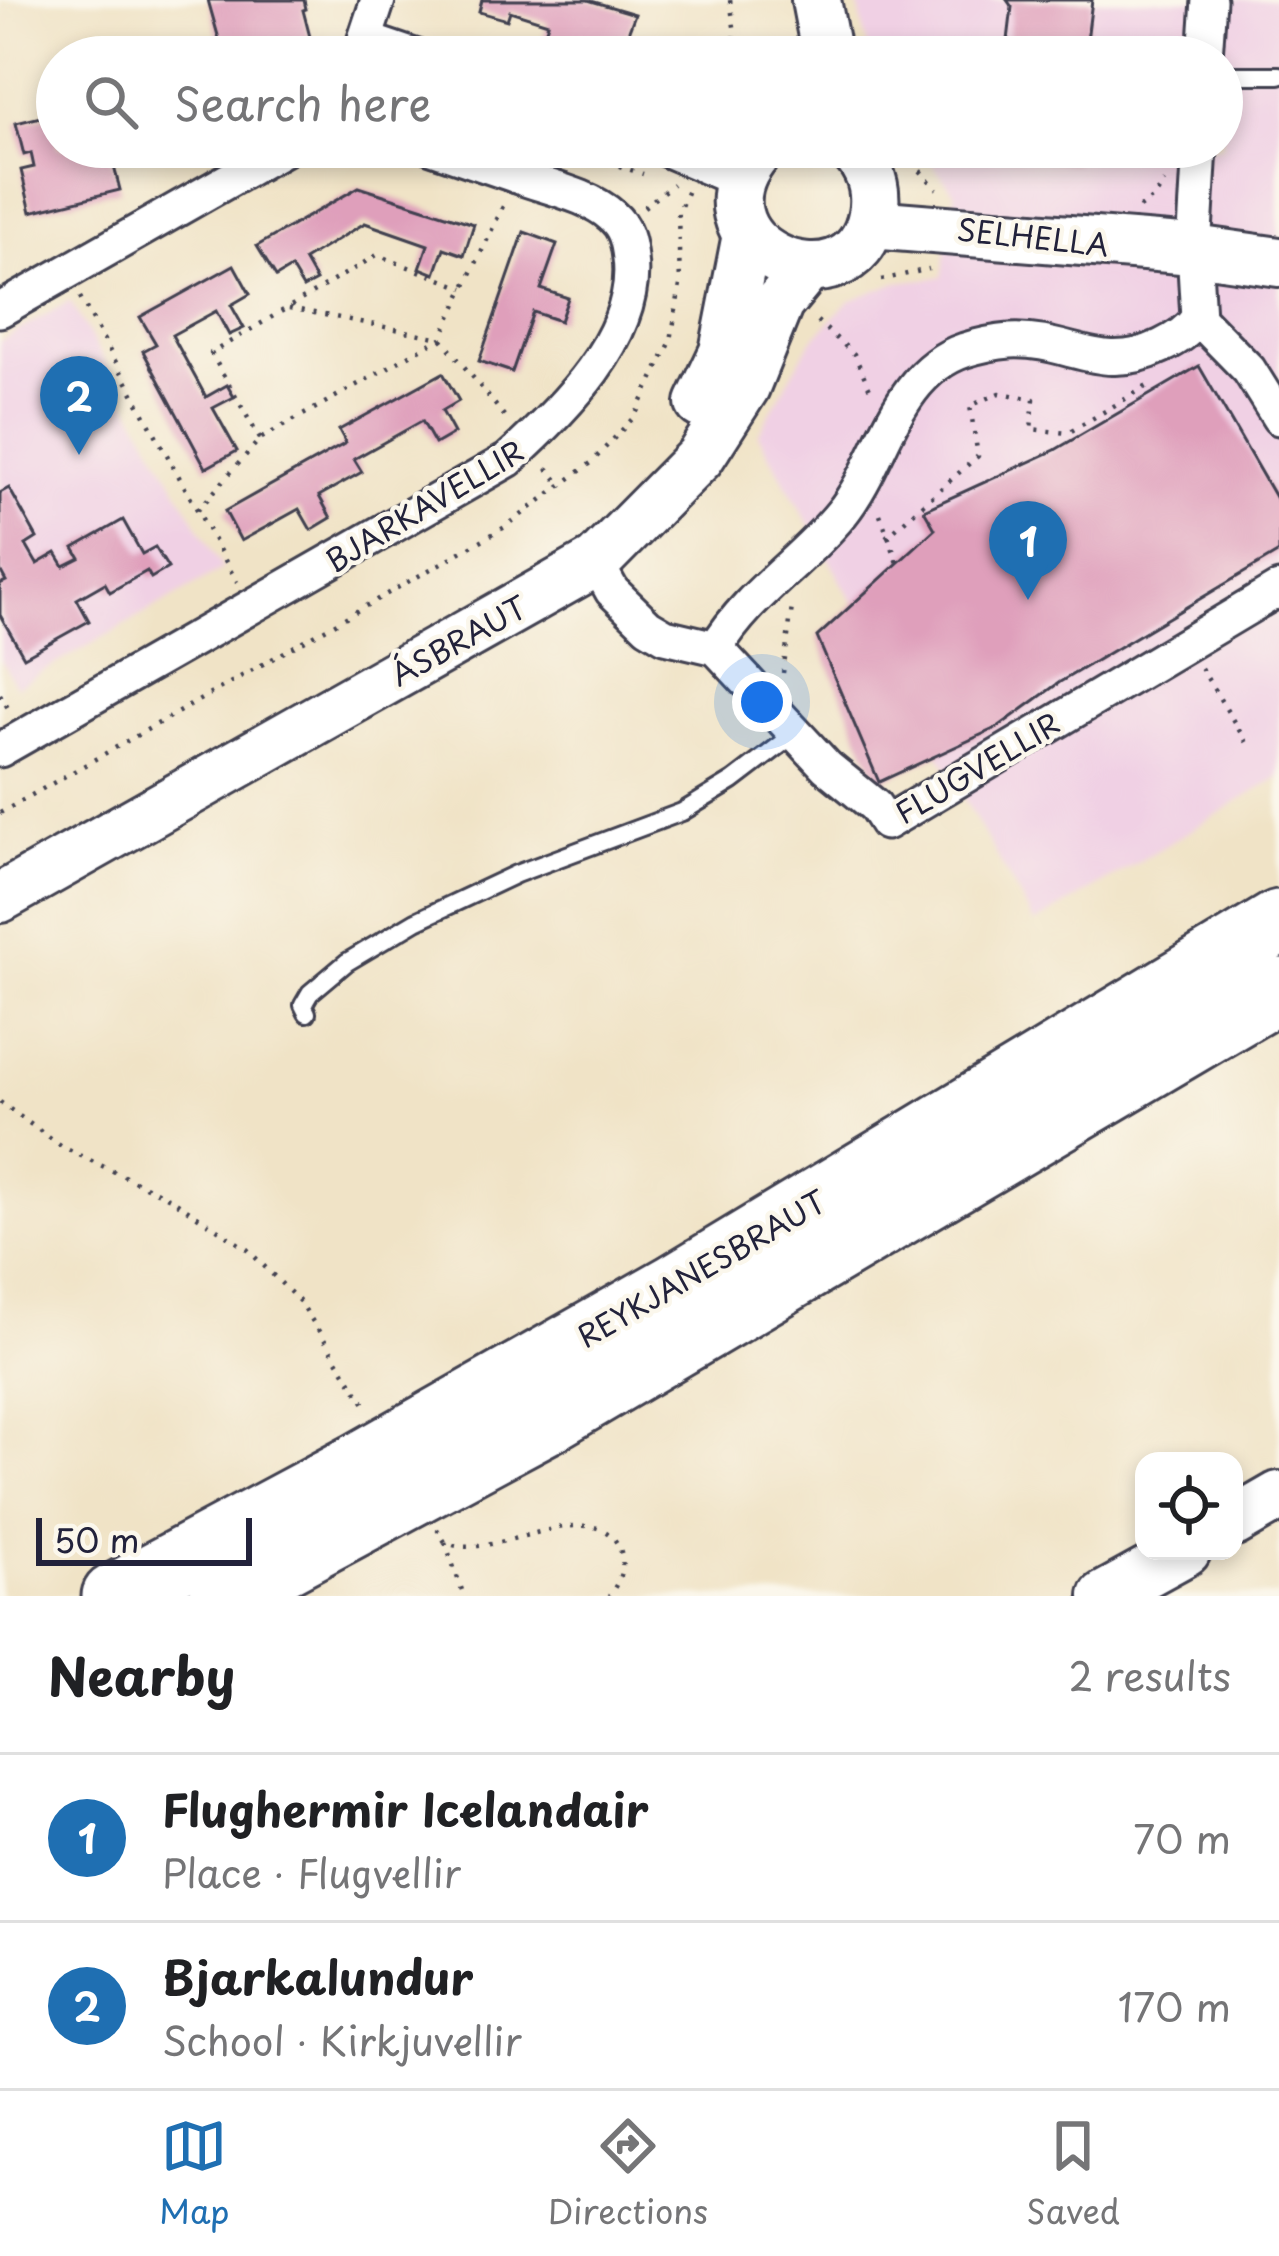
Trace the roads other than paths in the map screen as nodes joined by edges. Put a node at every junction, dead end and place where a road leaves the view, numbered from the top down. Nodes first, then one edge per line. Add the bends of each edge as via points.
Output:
1 (378, 0) edge
2 (789, 0) edge
3 (816, 0) edge
4 (1209, 0) edge
5 (367, 36) edge
6 (793, 36) edge
7 (823, 36) edge
8 (1206, 36) edge
9 (1243, 75) edge
10 (1279, 75) edge
11 (250, 168) edge
12 (535, 168) edge
13 (866, 168) edge
14 (1199, 168) edge
15 (723, 170) edge
16 (871, 224) junction
17 (747, 235) junction
18 (1194, 250) junction
19 (1279, 262) edge
20 (807, 268) junction
21 (0, 310) edge
22 (1198, 318) junction
23 (1279, 418) edge
24 (596, 562) junction
25 (1279, 589) edge
26 (716, 648) junction
27 (796, 733) junction
28 (0, 750) edge
29 (0, 870) edge
30 (0, 898) edge
31 (1279, 898) edge
32 (1279, 922) edge
33 (1271, 995) edge
34 (307, 1013) dead end
35 (1105, 1028) junction
36 (1279, 1496) edge
37 (1243, 1517) edge
38 (1170, 1560) edge
39 (114, 1596) edge
40 (222, 1596) edge
41 (1104, 1596) edge

1 - 5 street
2 - 6 street
3 - 7 street
4 - 8 street
9 - 10 lane
11 - 21 street
12 - 28 street, BJARKAVELLIR via 615,218 632,274 598,361 561,410 508,460
13 - 16 street
14 - 18 street
15 - 17 street, ÁSBRAUT
16 - 18 street, SELHELLA
16 - 20 street via 846,256
17 - 20 street via 763,254
17 - 29 street, ÁSBRAUT via 724,352 695,414 621,505 556,554
18 - 19 street, SELHELLA
18 - 22 street
20 - 24 street, ÁSBRAUT via 779,303 745,387 700,457
22 - 23 street via 1249,370
22 - 26 street via 1177,339 1137,356 1108,360 1010,341 930,369 909,390 841,514 734,618
24 - 26 street via 648,626
24 - 30 street, ÁSBRAUT
25 - 27 street, FLUGVELLIR via 886,823
26 - 27 street, FLUGVELLIR
27 - 34 lane via 682,812 416,921 310,993
31 - 35 highway
32 - 35 highway, REYKJANESBRAUT
33 - 40 highway, REYKJANESBRAUT via 548,1420
35 - 39 highway, REYKJANESBRAUT via 654,1298
36 - 37 street
38 - 41 street

